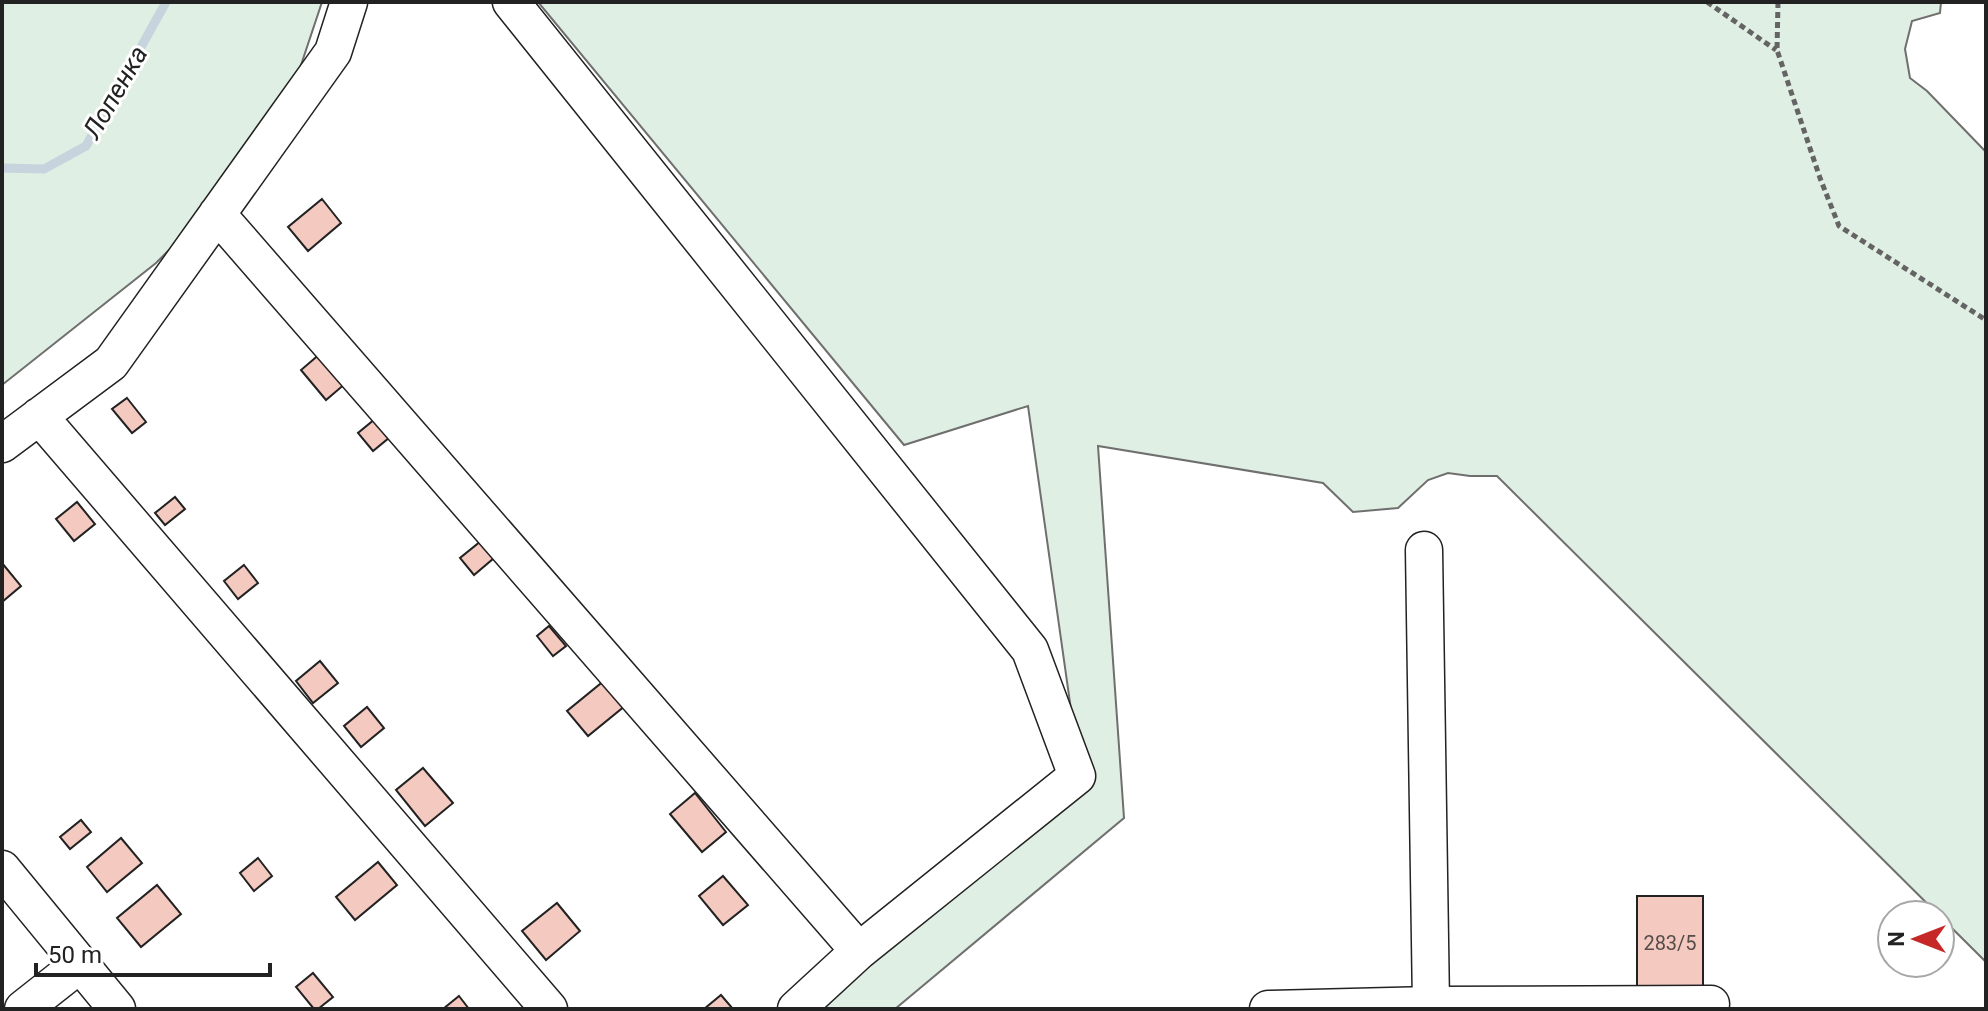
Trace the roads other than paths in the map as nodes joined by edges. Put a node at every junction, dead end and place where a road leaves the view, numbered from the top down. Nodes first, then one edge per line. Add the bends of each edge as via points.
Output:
1 (349, 2) edge
2 (511, 2) edge
3 (217, 214) junction
4 (39, 416) junction
5 (2, 444) edge
6 (1424, 550) dead end
7 (2, 869) edge
8 (859, 951) junction
9 (80, 964) junction
10 (1711, 1004) dead end
11 (1431, 1005) junction
12 (23, 1009) edge
13 (117, 1009) edge
14 (549, 1009) edge
15 (796, 1009) edge
16 (1268, 1009) edge

1 - 3 street via 333,52
2 - 8 street via 1030,650 1077,776
3 - 4 street via 111,363
3 - 8 street
4 - 5 street
4 - 14 street
6 - 11 street
7 - 9 street
8 - 15 street
9 - 12 street
9 - 13 street
10 - 11 street
11 - 16 street

